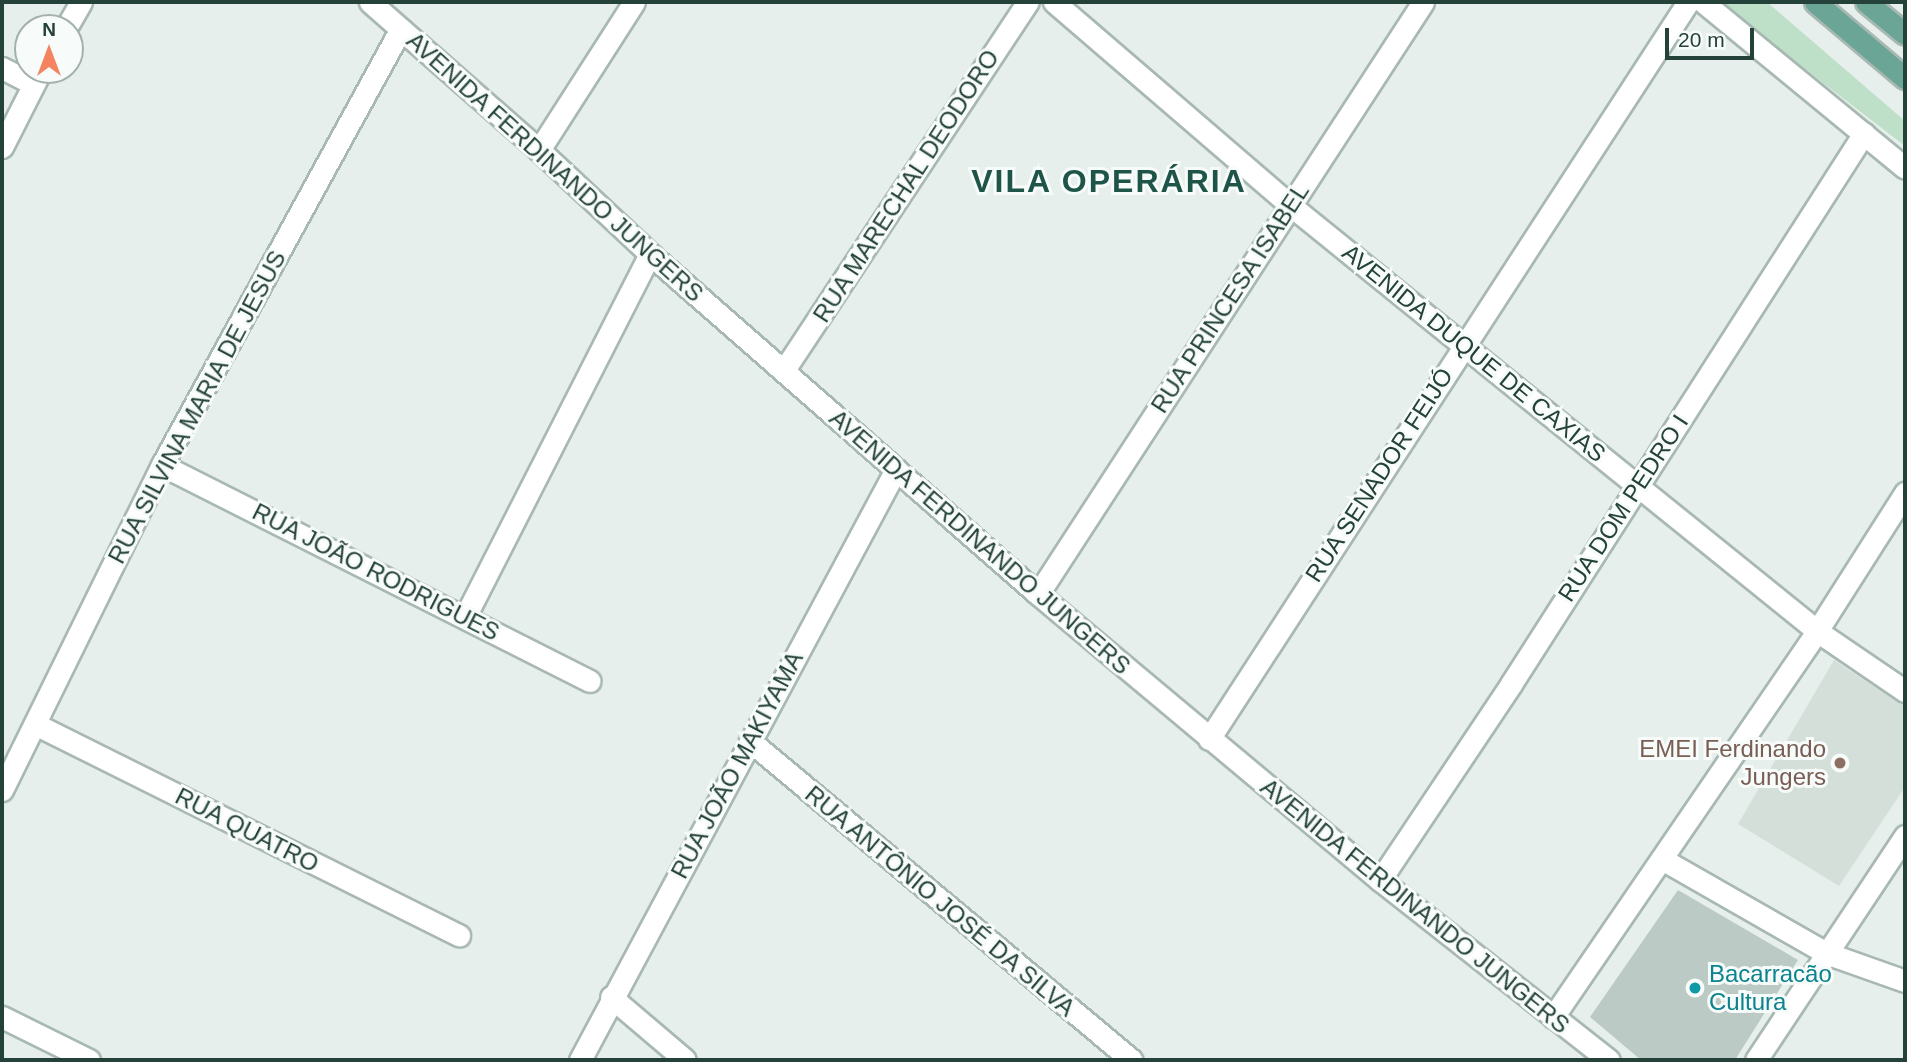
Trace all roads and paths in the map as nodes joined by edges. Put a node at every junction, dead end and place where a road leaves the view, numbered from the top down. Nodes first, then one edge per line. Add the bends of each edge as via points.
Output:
1 (370, 2) edge
2 (634, 2) edge
3 (1028, 2) edge
4 (1054, 2) edge
5 (1423, 2) edge
6 (1689, 2) edge
7 (1703, 2) edge
8 (1815, 2) edge
9 (1866, 2) edge
10 (401, 29) junction
11 (1905, 34) edge
12 (1905, 78) edge
13 (34, 84) edge
14 (1864, 133) junction
15 (2, 148) edge
16 (539, 150) junction
17 (1905, 168) edge
18 (1290, 205) junction
19 (650, 254) junction
20 (1463, 345) junction
21 (784, 370) junction
22 (162, 465) junction
23 (895, 471) junction
24 (1638, 485) junction
25 (1905, 493) edge
26 (1038, 594) junction
27 (465, 617) junction
28 (1817, 631) junction
29 (589, 681) dead end
30 (1905, 691) edge
31 (35, 724) junction
32 (1209, 739) junction
33 (750, 741) junction
34 (2, 790) edge
35 (1905, 836) edge
36 (1662, 859) junction
37 (1380, 880) junction
38 (459, 935) dead end
39 (1826, 953) junction
40 (1905, 981) edge
41 (611, 998) junction
42 (2, 1017) edge
43 (1553, 1017) junction
44 (89, 1060) edge
45 (580, 1060) edge
46 (685, 1060) edge
47 (1131, 1060) edge
48 (1609, 1060) edge
49 (1756, 1060) edge

1 - 10 street, AVENIDA FERDINANDO JUNGERS
2 - 16 street
3 - 21 street, RUA MARECHAL DEODORO
4 - 18 street, AVENIDA DUQUE DE CAXIAS
5 - 18 street, RUA PRINCESA ISABEL
6 - 20 street, RUA SENADOR FEIJÓ
7 - 14 street
8 - 12 main road
9 - 11 main road
10 - 16 street, AVENIDA FERDINANDO JUNGERS
10 - 22 street, RUA SILVINA MARIA DE JESUS
13 - 15 street
14 - 17 street
14 - 24 street, RUA DOM PEDRO I
16 - 19 street, AVENIDA FERDINANDO JUNGERS
18 - 20 street, AVENIDA DUQUE DE CAXIAS
18 - 26 street, RUA PRINCESA ISABEL
19 - 21 street, AVENIDA FERDINANDO JUNGERS
19 - 27 street
20 - 24 street, AVENIDA DUQUE DE CAXIAS
20 - 32 street, RUA SENADOR FEIJÓ
21 - 23 street, AVENIDA FERDINANDO JUNGERS
22 - 27 street, RUA JOÃO RODRIGUES
22 - 31 street, RUA SILVINA MARIA DE JESUS
23 - 26 street, AVENIDA FERDINANDO JUNGERS
23 - 33 street, RUA JOÃO MAKIYAMA
24 - 28 street, AVENIDA DUQUE DE CAXIAS
24 - 37 street, RUA DOM PEDRO I
25 - 28 street
26 - 32 street, AVENIDA FERDINANDO JUNGERS
27 - 29 street, RUA JOÃO RODRIGUES
28 - 30 street, AVENIDA DUQUE DE CAXIAS
28 - 36 street
31 - 34 street, RUA SILVINA MARIA DE JESUS
31 - 38 street, RUA QUATRO
32 - 37 street, AVENIDA FERDINANDO JUNGERS
33 - 41 street, RUA JOÃO MAKIYAMA
33 - 47 street, RUA ANTÔNIO JOSÉ DA SILVA
35 - 39 street
36 - 39 street
36 - 43 street
37 - 43 street, AVENIDA FERDINANDO JUNGERS
39 - 40 street
39 - 49 street
41 - 45 street, RUA JOÃO MAKIYAMA
41 - 46 street
42 - 44 street
43 - 48 street, AVENIDA FERDINANDO JUNGERS

